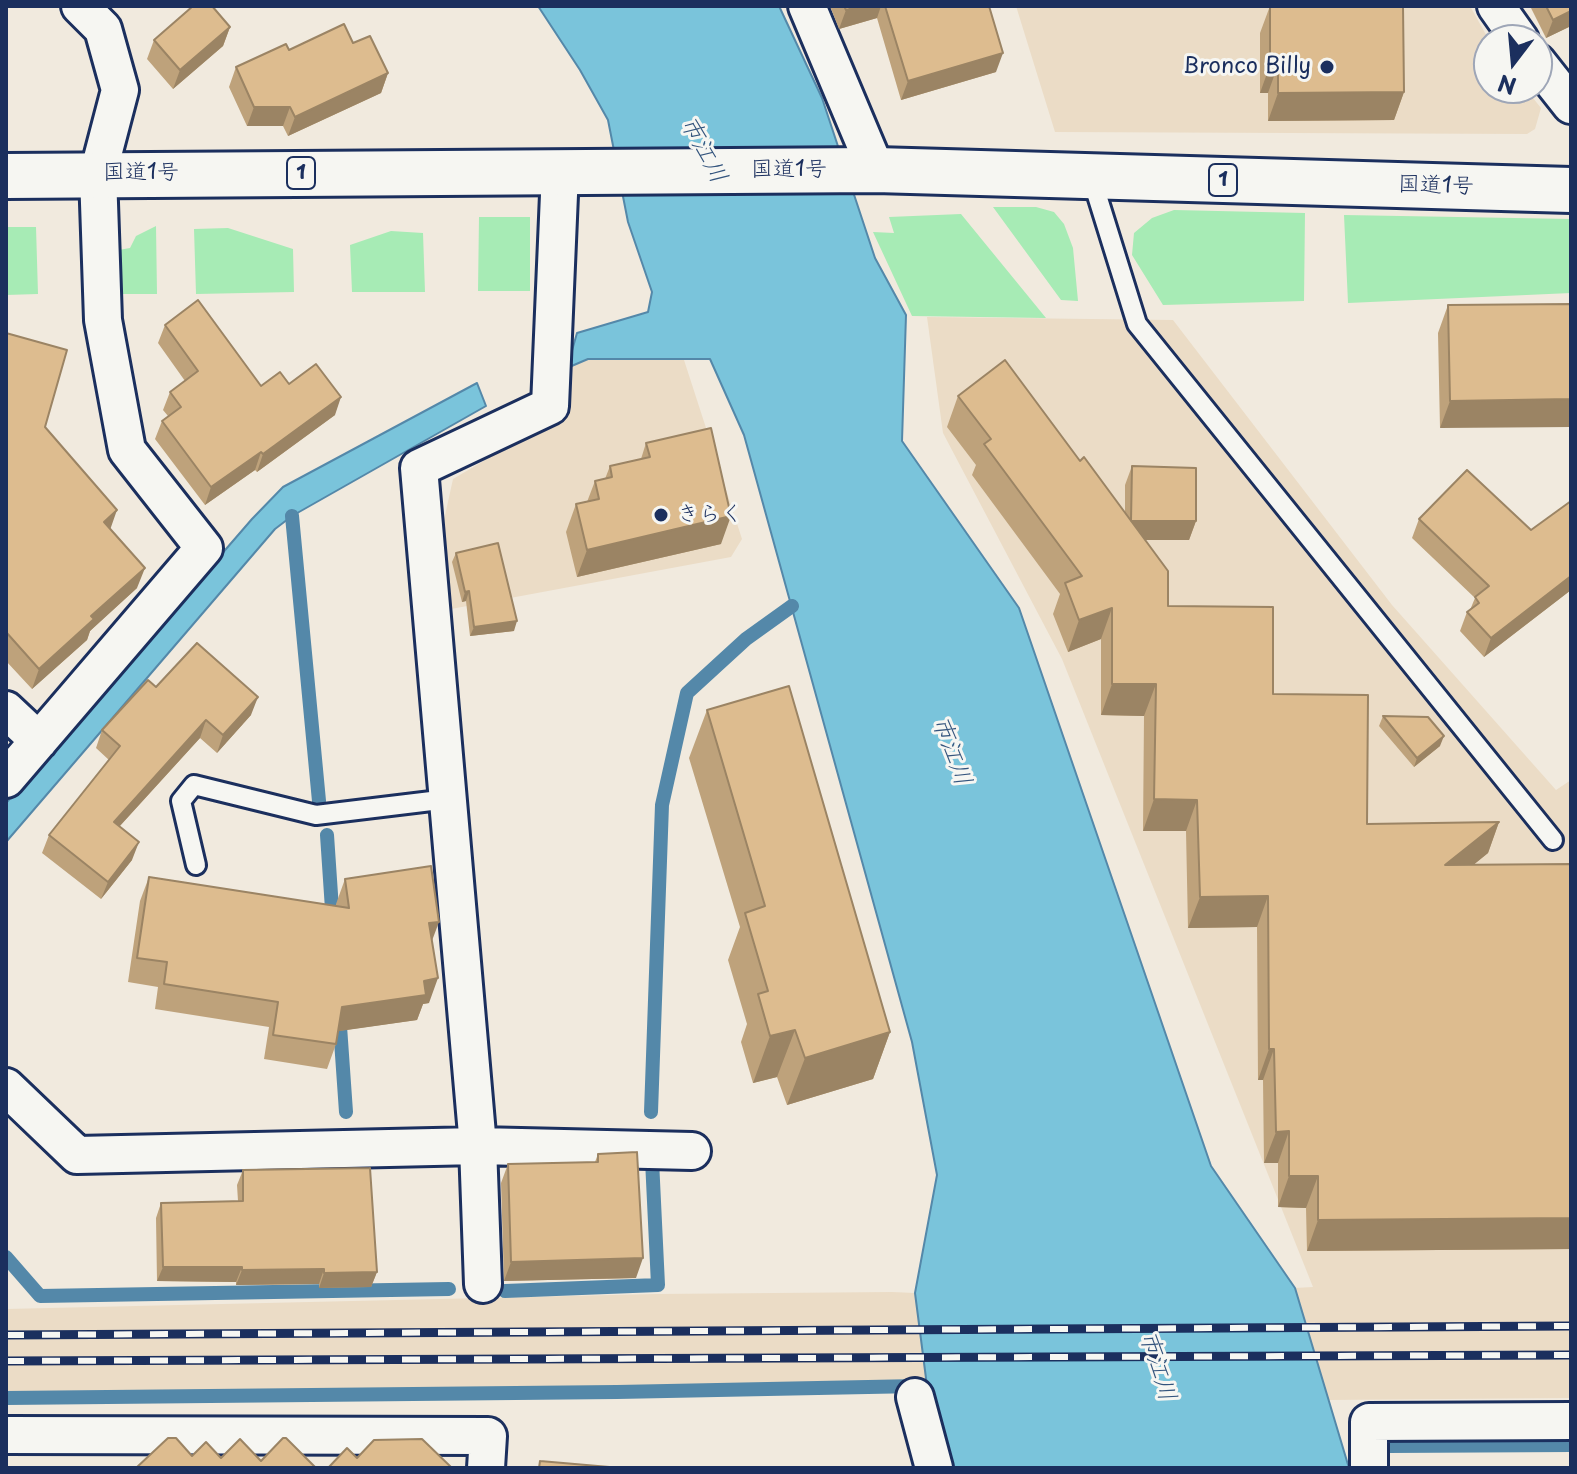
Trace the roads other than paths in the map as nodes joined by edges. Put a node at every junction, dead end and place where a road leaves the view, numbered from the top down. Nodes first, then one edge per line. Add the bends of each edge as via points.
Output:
1 (80, 6) edge
2 (807, 6) edge
3 (1496, 6) edge
4 (1509, 24) edge
5 (1553, 82) edge
6 (1571, 105) edge
7 (578, 170) junction
8 (876, 170) junction
9 (98, 174) junction
10 (6, 176) edge
11 (1091, 176) junction
12 (1571, 190) edge
13 (6, 710) edge
14 (39, 741) junction
15 (6, 779) edge
16 (448, 799) junction
17 (1553, 840) dead end
18 (196, 865) dead end
19 (6, 1087) edge
20 (478, 1146) junction
21 (692, 1151) dead end
22 (483, 1284) dead end
23 (915, 1397) dead end
24 (1571, 1421) edge
25 (6, 1435) edge
26 (90, 1452) edge
27 (486, 1468) edge
28 (934, 1468) edge
29 (1369, 1468) edge

1 - 9 street via 103,29 120,90
2 - 8 street
3 - 4 street
5 - 6 street
7 - 8 highway, 国道1号 / 1
7 - 9 highway, 国道1号 / 1
7 - 16 street via 550,406 419,468
8 - 11 highway, 国道1号 / 1
9 - 10 highway, 国道1号 / 1
9 - 14 street via 103,320 127,450 204,548
11 - 12 highway, 国道1号 / 1
11 - 17 lane via 1137,324
13 - 14 street
14 - 15 street
16 - 18 lane via 316,815 194,785 181,801
16 - 20 street
19 - 20 street via 77,1155
20 - 21 street
20 - 22 street
23 - 28 street
24 - 29 street via 1369,1422
25 - 26 street
26 - 27 street via 488,1436

